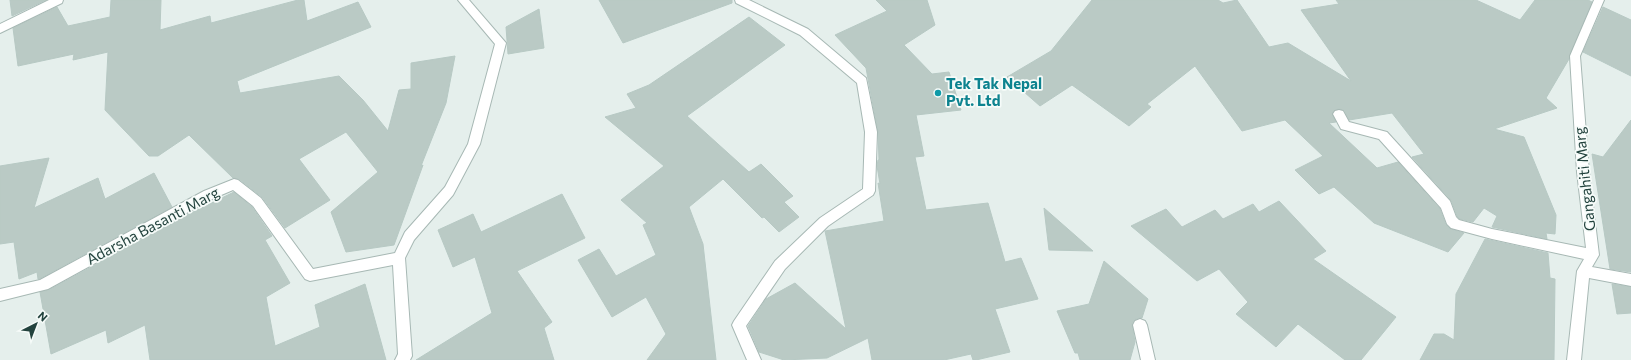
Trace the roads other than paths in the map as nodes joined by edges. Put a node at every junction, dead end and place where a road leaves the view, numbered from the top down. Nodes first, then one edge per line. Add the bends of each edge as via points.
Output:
1 (58, 0) edge
2 (463, 0) edge
3 (740, 0) edge
4 (1599, 0) edge
5 (0, 29) edge
6 (1339, 114) dead end
7 (1593, 254) junction
8 (399, 258) junction
9 (1583, 271) junction
10 (1631, 280) edge
11 (0, 295) edge
12 (1140, 325) dead end
13 (402, 360) edge
14 (754, 360) edge
15 (1148, 360) edge
16 (1574, 360) edge

1 - 5 street
2 - 8 street via 501,43 474,144 449,191 409,236
3 - 14 street via 804,32 862,81 871,132 869,191 824,222 780,265 739,325
4 - 7 street, Gangahiti Marg via 1575,56 1583,172
6 - 7 street via 1345,126 1383,135 1446,205 1455,224
7 - 9 street
8 - 11 street, Adarsha Basanti Marg via 310,275 257,202 234,184 208,195 43,285
8 - 13 street via 405,356
9 - 10 street
9 - 16 street
12 - 15 street

